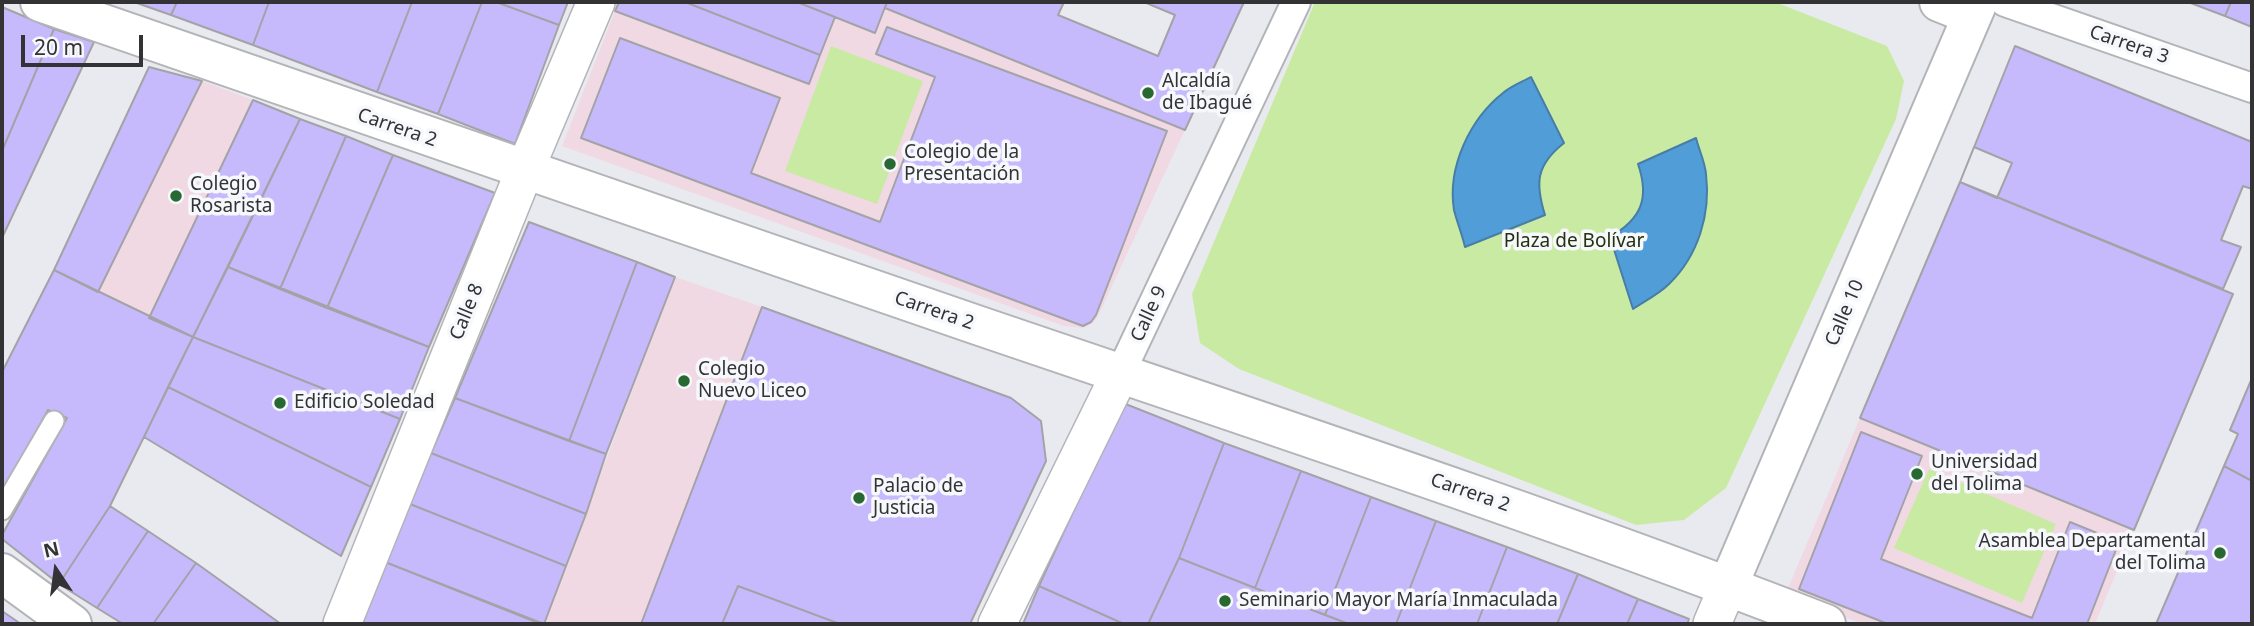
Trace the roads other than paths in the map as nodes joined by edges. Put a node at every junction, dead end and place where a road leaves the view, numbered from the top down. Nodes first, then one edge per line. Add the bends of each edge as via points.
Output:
1 (40, 2) edge
2 (596, 2) edge
3 (1296, 2) edge
4 (1973, 5) edge
5 (2252, 88) edge
6 (524, 172) junction
7 (1120, 374) junction
8 (54, 421) dead end
9 (2, 510) edge
10 (2, 573) edge
11 (1728, 586) junction
12 (72, 624) edge
13 (342, 624) edge
14 (997, 624) edge
15 (1712, 624) edge
16 (1826, 624) edge

1 - 6 main road, Carrera 2
2 - 6 street, Calle 8
3 - 7 street, Calle 9
4 - 5 street, Carrera 3
4 - 11 main road, Calle 10
6 - 7 main road, Carrera 2
6 - 13 street, Calle 8
7 - 11 main road, Carrera 2 via 1458,488
7 - 14 street, Calle 9
8 - 9 lane
10 - 12 main road
11 - 15 street, Calle 10
11 - 16 main road, Carrera 2

